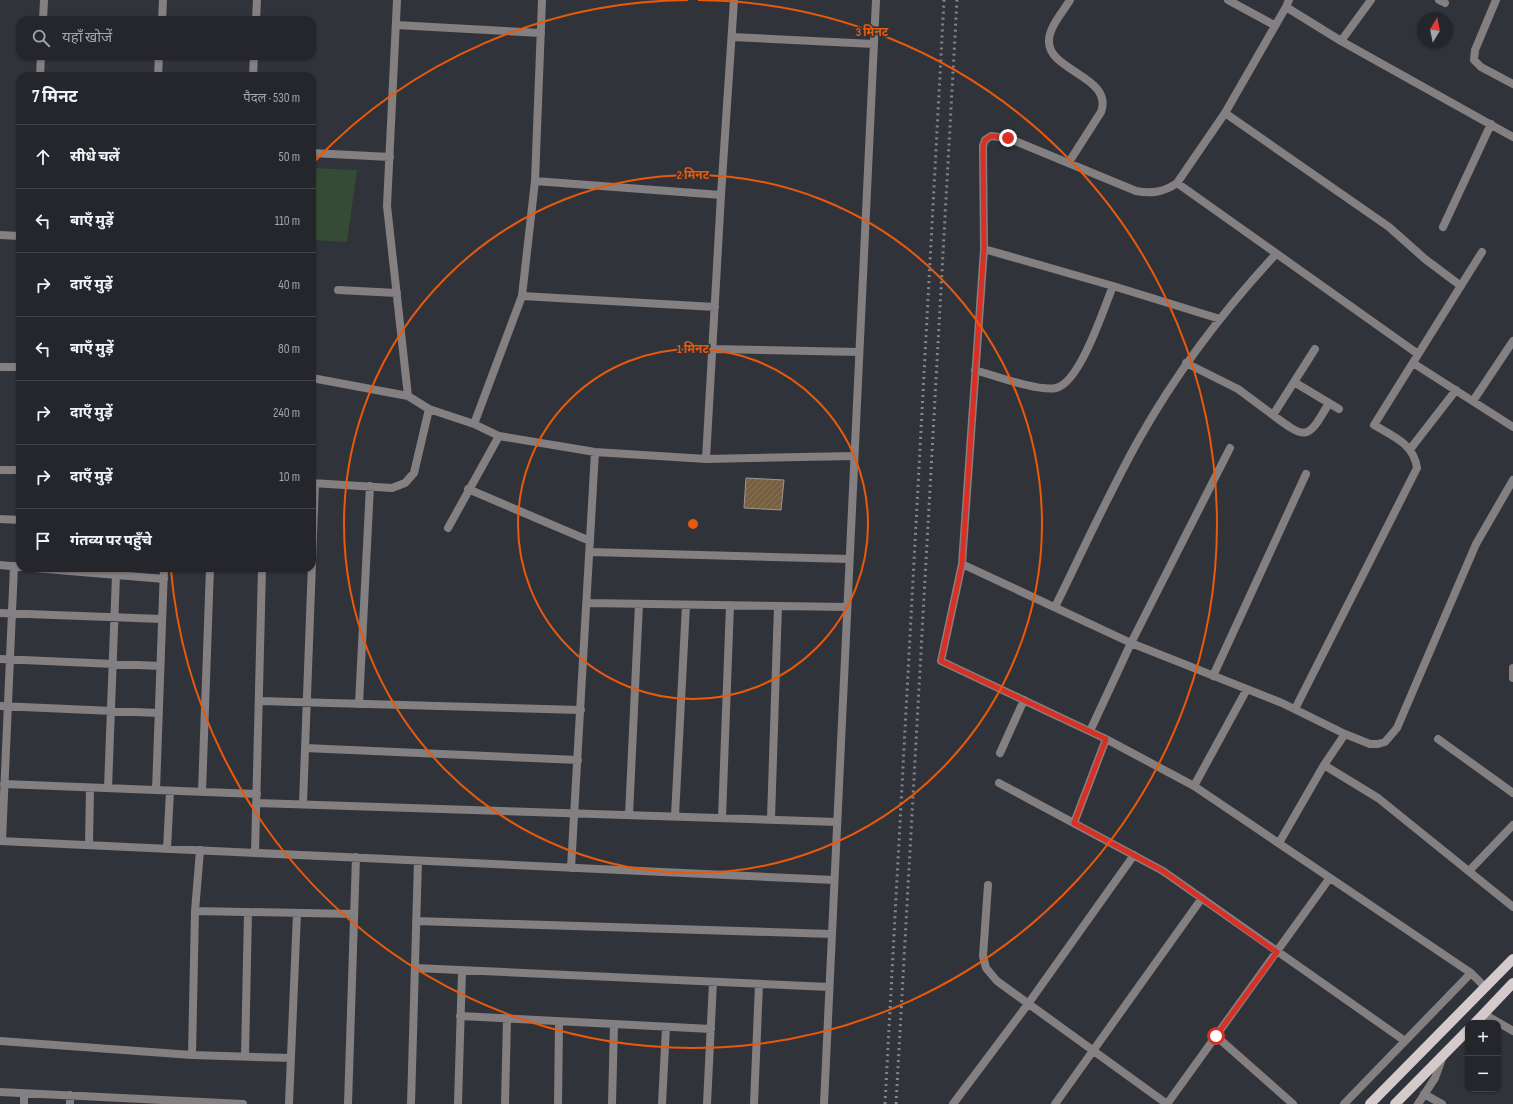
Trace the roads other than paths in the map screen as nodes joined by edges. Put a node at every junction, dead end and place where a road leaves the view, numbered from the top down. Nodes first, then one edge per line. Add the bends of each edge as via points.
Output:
1 (44, 0) edge
2 (163, 0) edge
3 (257, 0) edge
4 (397, 0) edge
5 (542, 0) edge
6 (734, 0) edge
7 (876, 0) edge
8 (1070, 0) edge
9 (1228, 0) edge
10 (1371, 0) edge
11 (1496, 0) edge
12 (1287, 3) edge
13 (43, 16) edge
14 (162, 16) edge
15 (256, 16) edge
16 (396, 25) junction
17 (1274, 25) junction
18 (541, 33) junction
19 (732, 37) junction
20 (1341, 41) junction
21 (874, 44) junction
22 (41, 60) edge
23 (159, 60) edge
24 (254, 60) edge
25 (40, 72) edge
26 (158, 72) edge
27 (253, 72) edge
28 (1513, 84) edge
29 (1225, 113) junction
30 (1491, 124) junction
31 (1513, 137) edge
32 (316, 153) edge
33 (390, 157) junction
34 (1069, 162) junction
35 (535, 181) junction
36 (1177, 183) junction
37 (721, 195) junction
38 (1443, 227) dead end
39 (0, 235) edge
40 (16, 236) edge
41 (984, 248) junction
42 (1482, 252) dead end
43 (1276, 254) junction
44 (1113, 286) junction
45 (1461, 286) junction
46 (338, 290) dead end
47 (397, 293) junction
48 (522, 296) junction
49 (715, 307) junction
50 (1220, 319) junction
51 (1513, 341) edge
52 (713, 349) junction
53 (1315, 349) dead end
54 (859, 352) junction
55 (1418, 354) junction
56 (1186, 363) junction
57 (1413, 363) junction
58 (0, 367) edge
59 (16, 367) edge
60 (975, 370) junction
61 (316, 379) edge
62 (1294, 382) junction
63 (1456, 390) junction
64 (408, 396) junction
65 (1473, 401) junction
66 (1329, 403) junction
67 (429, 409) junction
68 (1339, 409) dead end
69 (1273, 415) junction
70 (474, 424) junction
71 (1513, 427) edge
72 (499, 436) junction
73 (1230, 448) dead end
74 (1411, 448) junction
75 (595, 452) junction
76 (854, 456) junction
77 (706, 459) junction
78 (0, 470) edge
79 (16, 470) edge
80 (1306, 474) dead end
81 (1513, 480) edge
82 (316, 483) edge
83 (370, 486) junction
84 (468, 489) junction
85 (0, 519) edge
86 (16, 520) edge
87 (448, 528) dead end
88 (590, 540) junction
89 (590, 552) junction
90 (849, 559) junction
91 (962, 564) junction
92 (0, 565) edge
93 (16, 567) edge
94 (16, 572) edge
95 (81, 572) edge
96 (164, 572) edge
97 (210, 572) edge
98 (262, 572) edge
99 (312, 572) edge
100 (116, 575) junction
101 (164, 579) junction
102 (587, 603) junction
103 (639, 604) junction
104 (686, 605) junction
105 (730, 605) junction
106 (778, 606) junction
107 (847, 607) junction
108 (1055, 608) junction
109 (0, 613) edge
110 (12, 613) junction
111 (114, 619) junction
112 (162, 619) junction
113 (1131, 643) junction
114 (0, 659) edge
115 (10, 659) junction
116 (112, 665) junction
117 (160, 666) junction
118 (1513, 668) edge
119 (1213, 676) junction
120 (1513, 678) edge
121 (1247, 689) junction
122 (1024, 700) junction
123 (259, 701) junction
124 (308, 702) junction
125 (360, 704) junction
126 (4, 706) edge
127 (1295, 709) junction
128 (581, 710) junction
129 (111, 712) junction
130 (158, 713) junction
131 (1090, 731) junction
132 (1345, 734) junction
133 (1106, 739) junction
134 (1438, 739) dead end
135 (305, 748) junction
136 (1000, 753) dead end
137 (578, 760) junction
138 (1324, 765) junction
139 (999, 783) dead end
140 (4, 784) junction
141 (1194, 786) junction
142 (90, 788) junction
143 (108, 788) junction
144 (1511, 789) edge
145 (156, 790) junction
146 (170, 791) junction
147 (202, 792) junction
148 (257, 799) junction
149 (303, 803) junction
150 (575, 813) junction
151 (629, 815) junction
152 (674, 816) junction
153 (722, 818) junction
154 (771, 819) junction
155 (837, 822) junction
156 (1074, 823) junction
157 (1513, 825) edge
158 (1, 841) edge
159 (1279, 843) junction
160 (89, 845) junction
161 (167, 849) junction
162 (200, 850) junction
163 (255, 853) junction
164 (1134, 855) junction
165 (356, 858) junction
166 (418, 861) junction
167 (571, 868) junction
168 (1468, 871) junction
169 (1329, 878) junction
170 (834, 880) junction
171 (988, 885) dead end
172 (1202, 898) junction
173 (1513, 907) edge
174 (195, 911) junction
175 (248, 912) junction
176 (297, 913) junction
177 (354, 914) junction
178 (416, 921) junction
179 (832, 934) junction
180 (1277, 952) junction
181 (1513, 959) edge
182 (415, 968) junction
183 (462, 971) junction
184 (1471, 973) junction
185 (713, 982) junction
186 (759, 984) junction
187 (1513, 984) edge
188 (829, 987) junction
189 (1486, 987) junction
190 (1028, 1004) junction
191 (1484, 1014) junction
192 (460, 1016) junction
193 (507, 1019) junction
194 (1478, 1020) edge
195 (559, 1022) junction
196 (614, 1024) junction
197 (666, 1027) junction
198 (711, 1029) junction
199 (1513, 1031) edge
200 (1465, 1033) edge
201 (1216, 1036) junction
202 (0, 1041) edge
203 (1406, 1041) junction
204 (1093, 1051) junction
205 (192, 1055) junction
206 (1443, 1055) junction
207 (245, 1056) junction
208 (291, 1058) junction
209 (0, 1092) edge
210 (24, 1094) junction
211 (1424, 1094) junction
212 (70, 1095) junction
213 (1373, 1101) edge
214 (193, 1102) edge
215 (24, 1104) edge
216 (70, 1104) edge
217 (242, 1104) edge
218 (289, 1104) edge
219 (348, 1104) edge
220 (411, 1104) edge
221 (458, 1104) edge
222 (505, 1104) edge
223 (558, 1104) edge
224 (612, 1104) edge
225 (662, 1104) edge
226 (708, 1104) edge
227 (754, 1104) edge
228 (824, 1104) edge
229 (953, 1104) edge
230 (1055, 1104) edge
231 (1167, 1104) edge
232 (1293, 1104) edge
233 (1344, 1104) edge
234 (1395, 1104) edge
235 (1418, 1104) edge
236 (1442, 1104) edge

1 - 13 street
2 - 14 street
3 - 15 street
4 - 16 street
5 - 18 street
6 - 19 street
7 - 21 street
8 - 34 street via 1051,31 1050,49 1057,58 1095,87 1104,104
9 - 17 street
10 - 20 street
11 - 28 street via 1475,50 1474,60 1481,67
12 - 17 street
12 - 20 street
16 - 18 street
16 - 33 street
17 - 29 street
18 - 35 street
19 - 21 street
19 - 37 street
20 - 30 street
21 - 54 street
22 - 25 street
23 - 26 street
24 - 27 street
29 - 36 street
29 - 45 street via 1389,227 1425,260
30 - 31 street
30 - 38 street
32 - 33 street
33 - 47 street via 388,206
34 - 36 street via 1147,193 1168,189
34 - 41 street via 1008,138 991,136 985,140
35 - 37 street
35 - 48 street
36 - 43 street
37 - 49 street
39 - 40 street
41 - 44 street
41 - 60 street
42 - 45 street
43 - 50 street via 1244,288
43 - 55 street
44 - 50 street
44 - 60 street via 1081,364 1065,384 1045,389
45 - 55 street
46 - 47 street
47 - 64 street
48 - 49 street
48 - 70 street
49 - 52 street
50 - 56 street
51 - 65 street
52 - 54 street
52 - 77 street
53 - 62 street
54 - 76 street
55 - 57 street
56 - 69 street via 1238,389
56 - 108 street via 1126,462
57 - 63 street
57 - 74 street via 1374,425
58 - 59 street
60 - 91 street
61 - 64 street
62 - 66 street
62 - 69 street
63 - 65 street
63 - 74 street
64 - 67 street
65 - 71 street
66 - 68 street
66 - 69 street via 1309,432 1294,431
67 - 70 street
67 - 83 street via 414,473 405,483 392,488
70 - 72 street
72 - 75 street
72 - 84 street
73 - 113 street
74 - 127 street via 1416,457 1417,468 1412,480
75 - 77 street
75 - 88 street
76 - 77 street
76 - 90 street
78 - 79 street
80 - 119 street
81 - 132 street via 1476,544 1397,728 1385,742 1378,744 1370,744
82 - 83 street
83 - 125 street
84 - 87 street
84 - 88 street
85 - 86 street
88 - 89 street
89 - 90 street
89 - 102 street
90 - 107 street
91 - 108 street
91 - 122 street via 941,661
92 - 93 street
94 - 110 street
95 - 100 street
96 - 101 street
97 - 147 street
98 - 123 street
99 - 124 street
100 - 101 street
100 - 111 street
101 - 112 street
102 - 103 street
102 - 128 street
103 - 104 street
103 - 151 street
104 - 105 street
104 - 152 street
105 - 106 street
105 - 153 street
106 - 107 street
106 - 154 street
107 - 155 street
108 - 113 street
109 - 110 street
110 - 111 street
110 - 115 street
111 - 112 street
111 - 116 street
112 - 117 street
113 - 119 street
113 - 131 street
114 - 115 street
115 - 116 street
115 - 126 street
116 - 117 street
116 - 129 street
117 - 130 street
118 - 120 street
119 - 121 street
121 - 127 street
121 - 141 street
122 - 131 street
122 - 136 street
123 - 124 street
123 - 148 street
124 - 125 street
124 - 135 street
125 - 128 street
126 - 129 street
126 - 140 street
127 - 132 street
128 - 137 street
129 - 130 street
129 - 143 street
130 - 145 street
131 - 133 street
132 - 138 street
133 - 141 street
133 - 156 street
134 - 144 street
135 - 137 street
135 - 149 street
137 - 150 street
138 - 159 street
138 - 168 street via 1378,798
139 - 156 street
140 - 142 street
140 - 158 street
141 - 159 street
142 - 143 street
142 - 160 street
143 - 145 street
145 - 146 street
146 - 147 street
146 - 161 street
147 - 148 street
148 - 149 street
148 - 163 street
149 - 150 street
150 - 151 street
150 - 167 street
151 - 152 street
152 - 153 street
153 - 154 street
154 - 155 street
155 - 170 street
156 - 164 street
157 - 168 street
158 - 160 street
159 - 169 street
160 - 161 street
161 - 162 street
162 - 163 street
162 - 174 street
163 - 165 street
164 - 172 street
164 - 190 street
165 - 166 street
165 - 177 street
166 - 167 street
166 - 178 street
167 - 170 street
168 - 173 street
169 - 180 street
169 - 184 street
170 - 179 street
171 - 190 street via 983,956 986,968 997,981
172 - 180 street
172 - 204 street
174 - 175 street
174 - 205 street
175 - 176 street
175 - 207 street
176 - 177 street
176 - 208 street
177 - 219 street
178 - 179 street
178 - 182 street
179 - 188 street
180 - 201 street
180 - 203 street
181 - 189 main road
182 - 183 street
182 - 220 street
183 - 185 street
183 - 192 street
184 - 189 street
184 - 203 street
185 - 186 street
185 - 198 street
186 - 188 street
186 - 227 street
187 - 191 main road
188 - 228 street
189 - 213 main road
190 - 204 street
190 - 229 street
191 - 194 main road
191 - 199 street
192 - 193 street
192 - 221 street
193 - 195 street
193 - 222 street
195 - 196 street
195 - 223 street
196 - 197 street
196 - 224 street
197 - 198 street
197 - 225 street
198 - 226 street
200 - 206 main road
201 - 231 street
201 - 232 street
202 - 205 street
203 - 233 street
204 - 230 street
204 - 231 street
205 - 207 street
206 - 211 street via 1435,1078
206 - 234 main road
207 - 208 street
208 - 218 street
209 - 210 street
210 - 212 street
210 - 215 street
211 - 235 street
211 - 236 street
212 - 214 street
212 - 216 street
214 - 217 street

